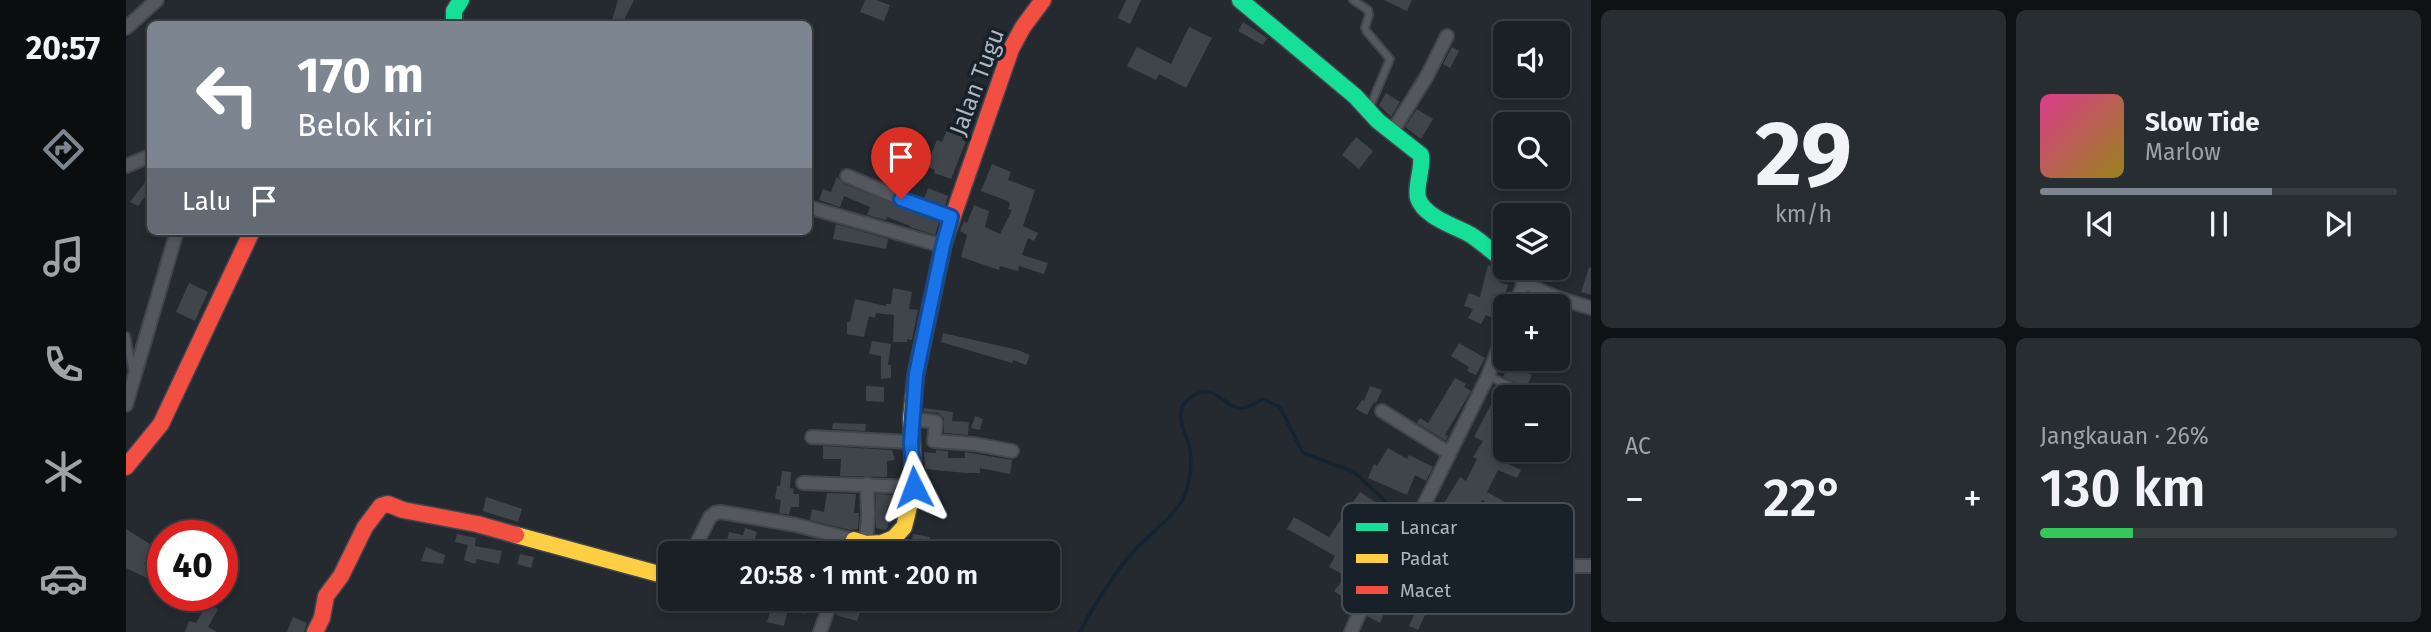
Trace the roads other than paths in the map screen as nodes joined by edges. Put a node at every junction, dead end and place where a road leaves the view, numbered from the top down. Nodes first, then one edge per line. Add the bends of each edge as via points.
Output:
1 (157, 0) edge
2 (461, 0) edge
3 (1043, 0) edge
4 (1240, 0) edge
5 (1353, 0) edge
6 (453, 21) edge
7 (126, 28) edge
8 (1447, 36) dead end
9 (1368, 111) junction
10 (1392, 132) junction
11 (147, 157) edge
12 (126, 166) edge
13 (847, 176) dead end
14 (812, 208) edge
15 (951, 217) junction
16 (176, 235) edge
17 (250, 235) edge
18 (943, 246) junction
19 (1493, 253) edge
20 (1521, 280) edge
21 (1524, 283) junction
22 (1520, 294) edge
23 (1591, 308) edge
24 (126, 336) edge
25 (1493, 363) edge
26 (1488, 376) junction
27 (134, 381) junction
28 (1508, 385) edge
29 (126, 405) edge
30 (1382, 411) dead end
31 (911, 419) junction
32 (812, 437) dead end
33 (911, 442) junction
34 (1012, 451) dead end
35 (1449, 453) junction
36 (126, 467) edge
37 (803, 483) dead end
38 (867, 484) junction
39 (914, 487) junction
40 (1425, 503) edge
41 (698, 541) edge
42 (844, 541) edge
43 (858, 541) edge
44 (886, 541) edge
45 (658, 574) edge
46 (827, 611) edge
47 (1359, 614) edge
48 (315, 632) edge
49 (820, 632) edge
50 (1351, 632) edge

1 - 7 street
2 - 6 street
3 - 15 street, Jalan Tugu via 1011,49
4 - 9 street
5 - 9 lane via 1368,10 1365,28 1390,59
8 - 10 street
9 - 10 street
10 - 19 street via 1421,155 1418,197 1423,206
11 - 12 street
13 - 15 street
14 - 18 street
15 - 18 street, Jalan Tugu
16 - 27 street
17 - 36 street via 161,424
18 - 31 street, Jalan Tugu
20 - 21 street
21 - 22 street
21 - 23 street
24 - 27 lane
25 - 26 street
26 - 28 lane
26 - 35 street
27 - 29 street
30 - 35 street
31 - 33 street, Jalan Tugu
31 - 34 street via 936,422 934,441
32 - 33 street
33 - 39 street, Jalan Tugu
35 - 40 street
37 - 38 street
38 - 39 street
38 - 43 street via 869,514
39 - 44 street, Jalan Tugu via 904,527
41 - 42 street via 710,517 721,512 796,525
45 - 48 street via 388,504 381,506 365,527 326,596
46 - 49 street
47 - 50 street

